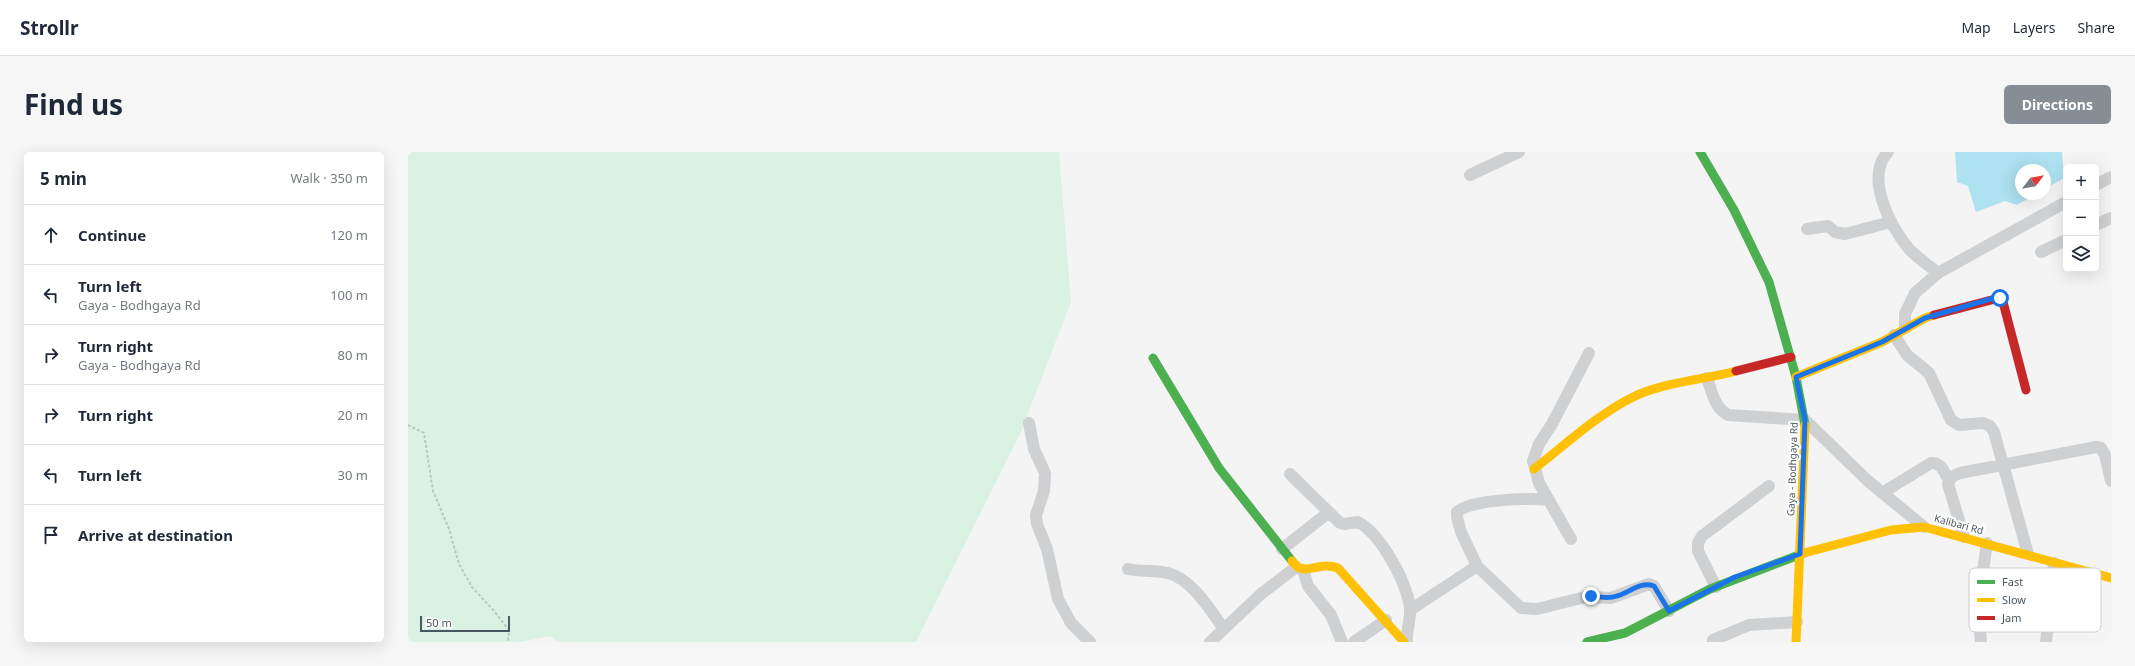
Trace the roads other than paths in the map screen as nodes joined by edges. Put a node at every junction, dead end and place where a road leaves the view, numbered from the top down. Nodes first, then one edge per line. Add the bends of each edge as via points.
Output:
1 (1519, 152) edge
2 (1700, 152) edge
3 (1888, 152) edge
4 (1470, 175) dead end
5 (2111, 177) edge
6 (2099, 183) edge
7 (2063, 204) edge
8 (2111, 218) edge
9 (1891, 222) junction
10 (2099, 224) edge
11 (1807, 229) dead end
12 (2063, 241) edge
13 (2041, 252) dead end
14 (1938, 273) junction
15 (1905, 328) junction
16 (1894, 336) junction
17 (1589, 353) dead end
18 (1791, 357) junction
19 (1153, 358) dead end
20 (1796, 377) junction
21 (1707, 378) junction
22 (2026, 390) dead end
23 (1805, 420) junction
24 (1029, 423) dead end
25 (2002, 464) junction
26 (1534, 469) junction
27 (1290, 474) dead end
28 (1949, 480) junction
29 (2111, 481) edge
30 (1769, 486) dead end
31 (1882, 493) junction
32 (1548, 500) junction
33 (1328, 513) junction
34 (1924, 527) junction
35 (1964, 537) junction
36 (1571, 539) dead end
37 (1987, 543) junction
38 (1282, 549) junction
39 (1800, 554) junction
40 (2028, 554) junction
41 (2054, 562) junction
42 (1477, 566) junction
43 (1983, 568) edge
44 (2053, 568) edge
45 (2075, 568) edge
46 (1128, 569) dead end
47 (1299, 569) junction
48 (2101, 575) edge
49 (2111, 578) edge
50 (1716, 587) junction
51 (1410, 610) junction
52 (1669, 611) junction
53 (1386, 620) junction
54 (1797, 622) junction
55 (1224, 629) junction
56 (1980, 632) edge
57 (2047, 632) edge
58 (1713, 640) dead end
59 (1213, 641) edge
60 (1090, 642) edge
61 (1342, 642) edge
62 (1354, 642) edge
63 (1404, 642) edge
64 (1407, 642) edge
65 (1587, 642) edge
66 (1796, 642) edge
67 (1981, 642) edge
68 (2046, 642) edge

1 - 4 street
2 - 18 street, Gaya - Bodhgaya Rd via 1734,210 1769,282
3 - 9 street via 1882,160 1878,186
5 - 6 street
7 - 14 street
8 - 10 street
9 - 11 street via 1845,234 1835,232 1828,226
9 - 14 street via 1910,249
12 - 13 street
14 - 15 street via 1915,293 1905,314
15 - 16 street
15 - 22 street via 1925,318 2000,298
16 - 20 street
16 - 25 street via 1906,355 1929,374 1950,420 1959,425 1983,422 1990,426 1994,432
17 - 26 street via 1535,454
18 - 20 street, Gaya - Bodhgaya Rd
18 - 21 street
19 - 38 street via 1220,468
20 - 23 street, Gaya - Bodhgaya Rd
21 - 23 street via 1716,405 1728,415
21 - 26 street via 1660,388 1633,397 1597,420
23 - 31 street
23 - 39 street, Gaya - Bodhgaya Rd
24 - 60 street via 1034,449 1045,473 1044,491 1036,515 1037,524 1047,549 1058,599 1071,623
25 - 28 street via 1960,473
25 - 29 street via 2096,446 2101,448 2105,456
25 - 40 street
26 - 32 street
27 - 33 street
28 - 31 street via 1939,465 1931,463
28 - 35 street via 1950,492
30 - 50 street via 1702,536 1698,543 1698,551
31 - 34 street
32 - 36 street
32 - 42 street via 1501,500 1466,507 1457,512 1461,532
33 - 38 street
33 - 51 street via 1344,524 1358,522 1376,536 1402,582
34 - 35 street, Kalibari Rd
34 - 39 street, Kalibari Rd via 1891,530
35 - 37 street, Kalibari Rd
37 - 40 street, Kalibari Rd
37 - 43 street
38 - 47 street
39 - 50 street via 1735,577
39 - 54 street, Gaya - Bodhgaya Rd
40 - 41 street, Kalibari Rd
41 - 44 street
41 - 45 street, Kalibari Rd
42 - 51 street
42 - 52 street via 1521,608 1537,608 1585,596 1611,598 1649,584 1654,586
46 - 55 street via 1167,573 1177,577 1198,595
47 - 53 street via 1326,563 1338,568
47 - 55 street via 1261,594
47 - 61 street via 1308,586 1331,615
48 - 49 street, Kalibari Rd
50 - 52 street
51 - 64 street
52 - 65 street via 1625,633
53 - 62 street
53 - 63 street
54 - 58 street via 1749,625
54 - 66 street, Gaya - Bodhgaya Rd
55 - 59 street
56 - 67 street
57 - 68 street

